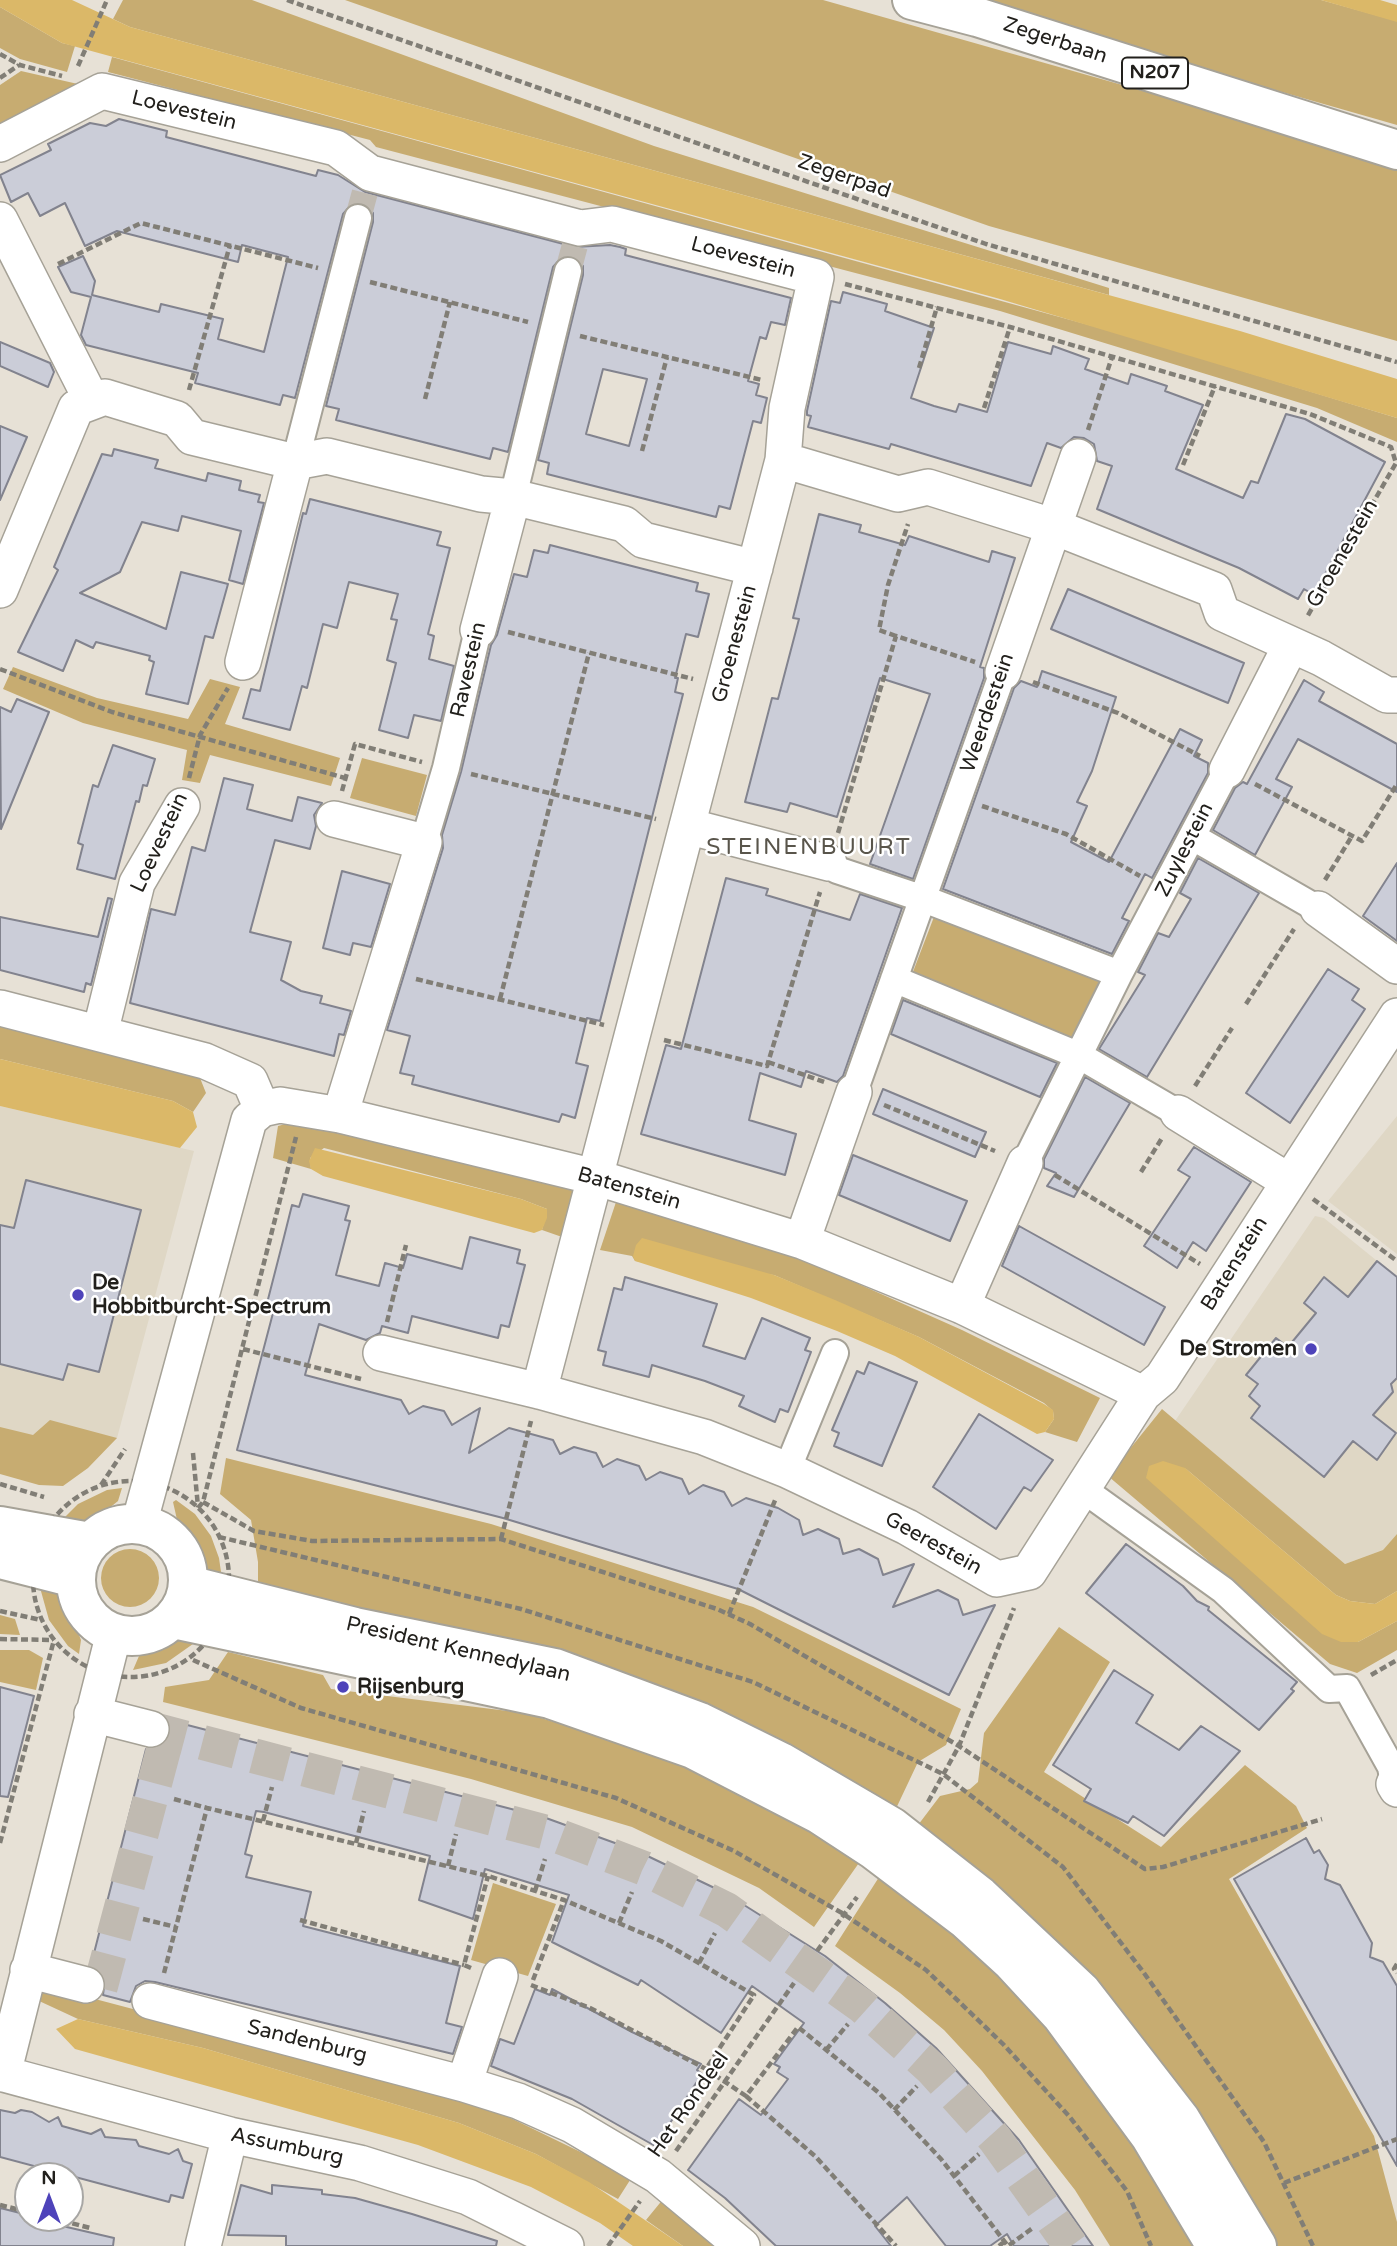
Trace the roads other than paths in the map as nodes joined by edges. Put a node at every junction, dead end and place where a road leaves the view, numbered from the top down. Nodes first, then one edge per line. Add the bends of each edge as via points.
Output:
1 (912, 0) edge
2 (0, 144) edge
3 (1397, 150) edge
4 (358, 218) tunnel mouth
5 (0, 220) edge
6 (568, 271) tunnel mouth
7 (789, 397) joint
8 (92, 401) junction
9 (1078, 457) road end
10 (783, 460) junction
11 (295, 462) junction
12 (513, 497) junction
13 (1052, 526) junction
14 (755, 568) junction
15 (0, 590) edge
16 (479, 628) joint
17 (1291, 645) junction
18 (243, 662) road end
19 (1003, 671) joint
20 (1397, 695) edge
21 (1227, 770) joint
22 (182, 806) road end
23 (334, 819) road end
24 (687, 827) junction
25 (1193, 837) junction
26 (424, 842) junction
27 (829, 863) joint
28 (924, 899) junction
29 (1318, 909) joint
30 (1397, 966) edge
31 (1119, 974) junction
32 (894, 979) junction
33 (0, 1008) edge
34 (1397, 1016) edge
35 (100, 1033) junction
36 (1080, 1056) junction
37 (854, 1092) joint
38 (262, 1109) junction
39 (1178, 1113) joint
40 (340, 1115) junction
41 (1025, 1163) joint
42 (595, 1177) junction
43 (1288, 1181) junction
44 (802, 1241) junction
45 (962, 1306) junction
46 (381, 1353) road end
47 (835, 1353) dead end
48 (539, 1391) junction
49 (1143, 1394) junction
50 (787, 1470) junction
51 (1084, 1489) junction
52 (139, 1524) junction
53 (0, 1525) edge
54 (90, 1542) junction
55 (0, 1559) edge
56 (75, 1578) junction
57 (181, 1602) junction
58 (114, 1633) junction
59 (92, 1714) junction
60 (151, 1729) tunnel mouth
61 (1396, 1786) edge
62 (28, 1970) junction
63 (515, 1981) road end
64 (86, 1985) dead end
65 (157, 1988) road end
66 (1, 2077) edge
67 (464, 2084) junction
68 (230, 2136) junction
69 (203, 2246) edge
70 (566, 2246) edge
71 (742, 2246) edge
72 (1216, 2246) edge
73 (1257, 2246) edge

1 - 3 street, Zegerbaan / N207
2 - 7 street, Loevestein via 90,79 336,148 367,182 578,237 612,224 816,277
4 - 11 street
5 - 8 street
6 - 12 street
7 - 10 street, Groenestein
8 - 11 street via 105,397 180,422 192,437
8 - 15 street via 76,408
9 - 13 street
10 - 13 street via 898,494 928,487
10 - 14 street, Groenestein
11 - 12 street via 327,456 481,494
11 - 18 street
12 - 14 street via 624,523 643,540
12 - 16 street, Ravestein
13 - 17 street via 1214,590 1222,613
13 - 19 street, Weerdestein
14 - 24 street, Groenestein
16 - 26 street, Ravestein
17 - 20 street via 1387,695
17 - 21 street, Zuylestein
19 - 28 street, Weerdestein
21 - 25 street, Zuylestein
22 - 35 street, Loevestein via 137,883
23 - 26 street
24 - 27 street
24 - 42 street, Groenestein
25 - 29 street
25 - 31 street, Zuylestein
26 - 40 street, Ravestein
27 - 28 street via 837,870
28 - 31 street
28 - 32 street, Weerdestein
29 - 30 street
31 - 36 street, Zuylestein
32 - 36 street
32 - 37 street, Weerdestein
33 - 35 street
34 - 43 street, Batenstein
35 - 38 street via 205,1062 250,1081
36 - 39 street
36 - 41 street, Zuylestein
37 - 44 street, Weerdestein
38 - 40 street, Batenstein via 279,1105
38 - 52 street via 249,1120
39 - 43 street
40 - 42 street, Batenstein
41 - 45 street, Zuylestein
42 - 44 street, Batenstein
42 - 48 street
43 - 49 street, Batenstein via 1162,1378
44 - 45 street, Batenstein
45 - 49 street, Batenstein
46 - 48 street, Geerestein
47 - 50 street
48 - 50 street, Geerestein via 704,1437
49 - 51 street
50 - 51 street, Geerestein via 906,1527 997,1579 1028,1572
51 - 61 street via 1223,1590 1329,1689 1348,1688 1391,1767
52 - 54 street via 112,1527
52 - 57 street via 160,1531 176,1545 186,1564
53 - 54 street
54 - 56 street
55 - 56 street
56 - 58 street via 86,1612
57 - 58 street via 146,1634
57 - 72 street, President Kennedylaan via 550,1699 692,1749 819,1814 965,1919 1020,1970 1061,2015 1150,2136
57 - 73 street, President Kennedylaan via 355,1627 555,1668 700,1722 782,1762 892,1827 981,1896 1081,1991 1181,2120
58 - 59 street
59 - 60 street
59 - 62 street
62 - 64 street
62 - 66 street
63 - 67 street
65 - 67 street, Sandenburg
66 - 68 street, Assumburg
67 - 71 street, Sandenburg via 572,2125 658,2176
68 - 69 street
68 - 70 street, Assumburg via 360,2163 468,2197

